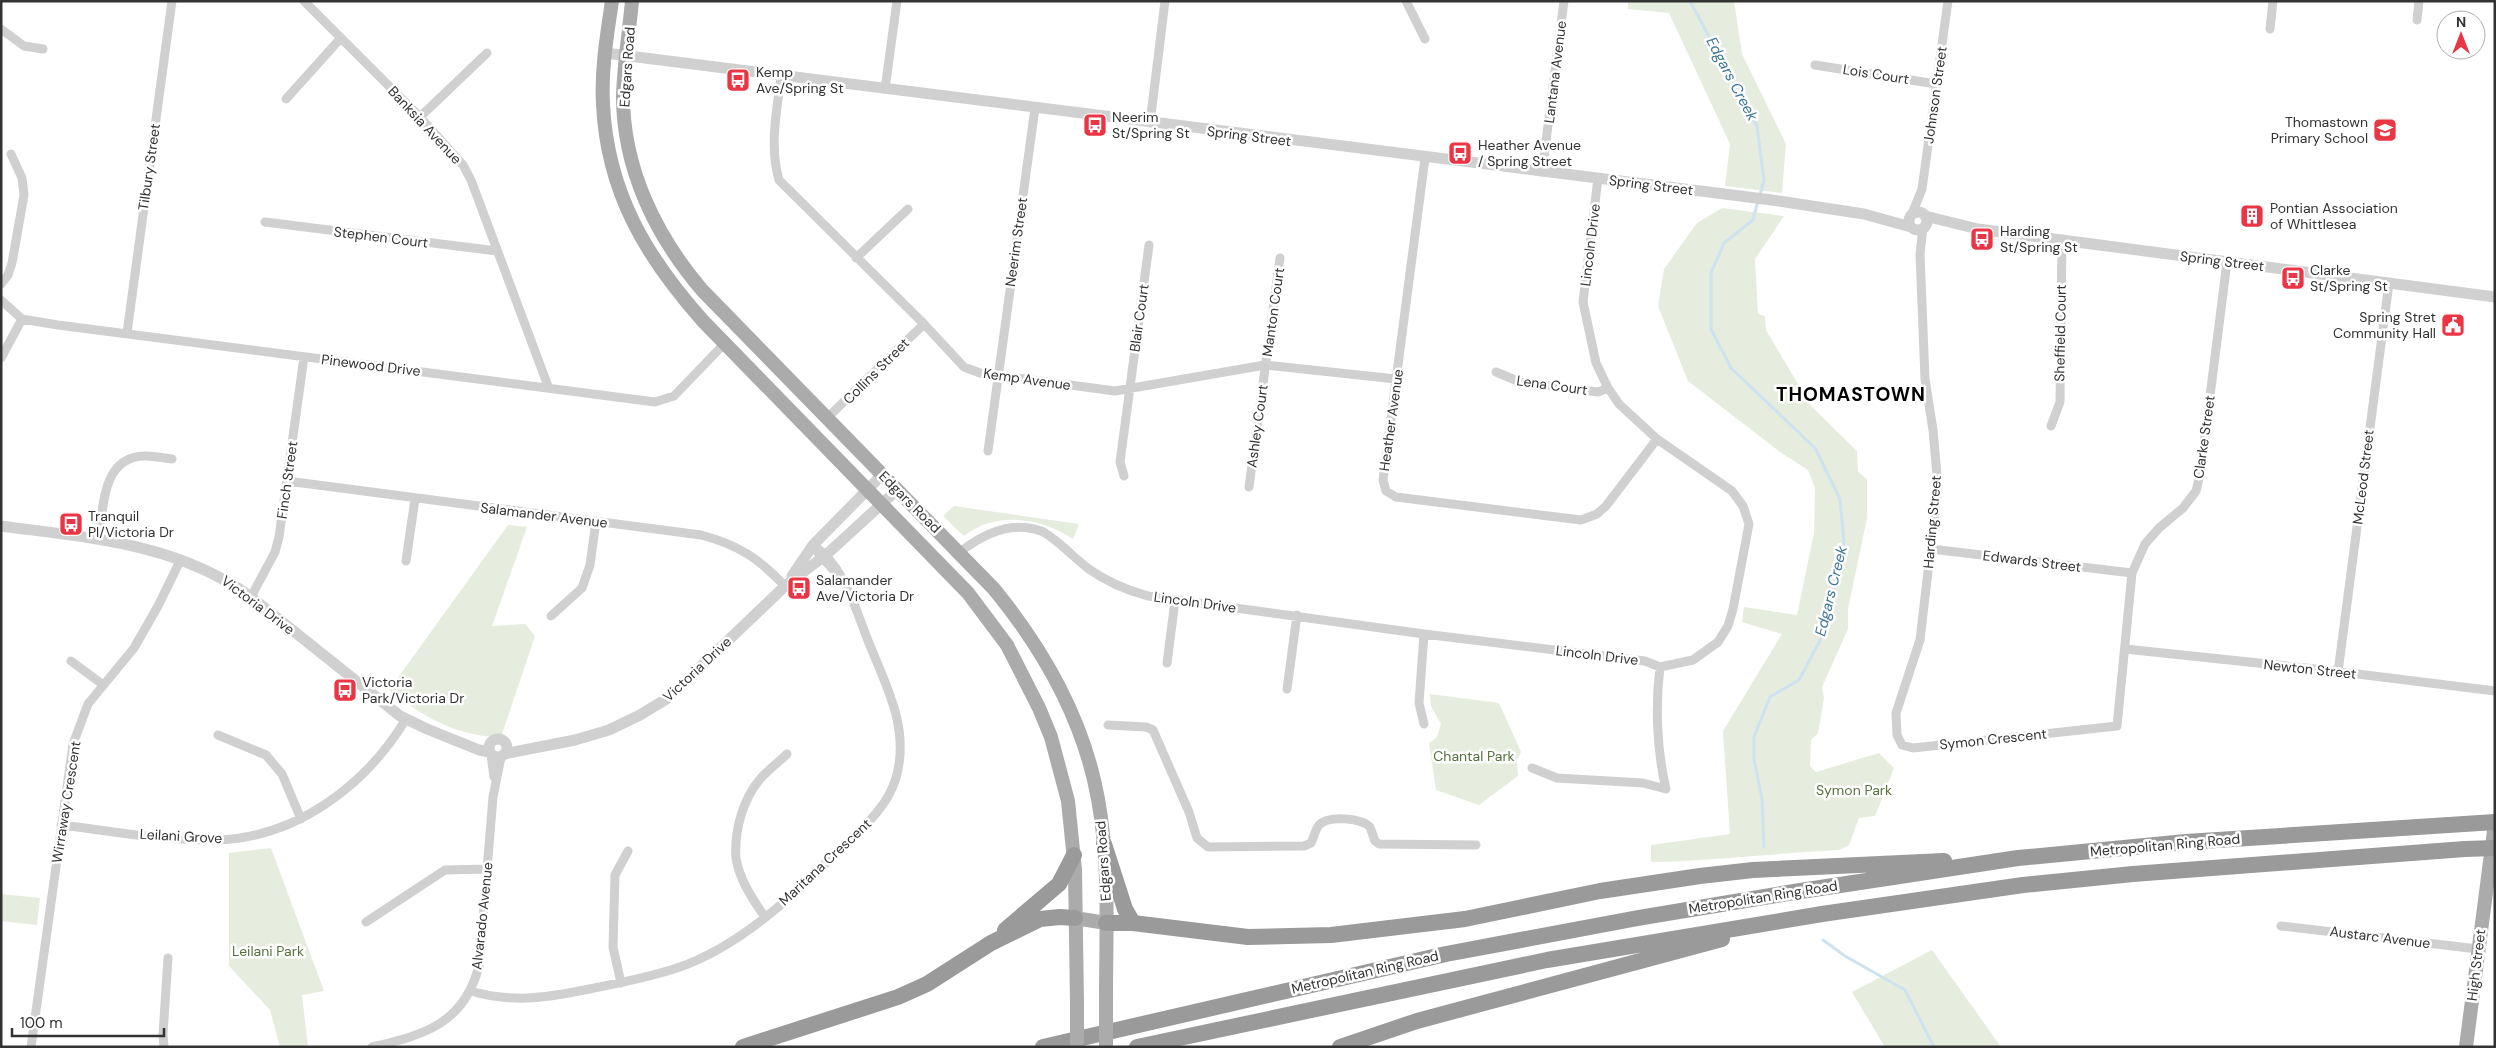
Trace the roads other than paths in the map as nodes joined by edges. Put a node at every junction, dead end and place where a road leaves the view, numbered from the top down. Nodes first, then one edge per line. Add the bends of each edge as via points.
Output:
1 (172, 1) edge
2 (304, 1) edge
3 (612, 1) edge
4 (632, 1) edge
5 (897, 1) edge
6 (1166, 1) edge
7 (1406, 1) edge
8 (1564, 1) edge
9 (1948, 1) edge
10 (2273, 1) edge
11 (2420, 1) edge
12 (2417, 20) dead end
13 (1, 29) edge
14 (2270, 29) dead end
15 (340, 39) junction
16 (1425, 39) dead end
17 (43, 49) dead end
18 (487, 53) dead end
19 (605, 53) junction
20 (626, 56) junction
21 (1815, 65) dead end
22 (781, 76) junction
23 (1936, 84) junction
24 (885, 89) junction
25 (286, 99) dead end
26 (1035, 108) junction
27 (420, 117) junction
28 (1150, 123) junction
29 (11, 154) dead end
30 (1426, 158) junction
31 (1542, 172) junction
32 (1598, 178) junction
33 (908, 209) dead end
34 (1918, 221) junction
35 (265, 222) dead end
36 (2062, 240) junction
37 (1149, 245) dead end
38 (496, 251) junction
39 (856, 258) junction
40 (1280, 258) dead end
41 (2227, 262) junction
42 (2388, 283) junction
43 (1, 284) edge
44 (2495, 297) edge
45 (1, 300) edge
46 (22, 319) junction
47 (924, 324) junction
48 (127, 333) junction
49 (725, 343) junction
50 (304, 357) junction
51 (1, 358) edge
52 (1266, 365) junction
53 (1496, 372) dead end
54 (998, 376) junction
55 (1396, 379) junction
56 (548, 386) junction
57 (1608, 388) junction
58 (1128, 390) junction
59 (828, 418) junction
60 (2051, 426) dead end
61 (1657, 439) junction
62 (988, 451) dead end
63 (172, 459) dead end
64 (883, 474) junction
65 (1124, 476) dead end
66 (287, 481) junction
67 (1249, 487) dead end
68 (867, 488) junction
69 (898, 489) junction
70 (415, 499) junction
71 (882, 503) junction
72 (596, 521) junction
73 (1, 526) edge
74 (99, 539) junction
75 (814, 545) junction
76 (1931, 549) junction
77 (960, 552) junction
78 (824, 556) junction
79 (178, 557) junction
80 (406, 561) dead end
81 (2132, 573) junction
82 (785, 586) junction
83 (252, 597) junction
84 (1174, 601) junction
85 (1297, 615) junction
86 (551, 616) dead end
87 (1424, 634) junction
88 (1920, 640) joint
89 (2125, 649) junction
90 (71, 661) dead end
91 (1167, 663) dead end
92 (1660, 667) junction
93 (2338, 672) junction
94 (102, 684) junction
95 (1288, 689) dead end
96 (2495, 691) edge
97 (403, 718) junction
98 (1424, 724) dead end
99 (1108, 725) dead end
100 (218, 735) dead end
101 (497, 751) junction
102 (787, 754) dead end
103 (1532, 768) dead end
104 (301, 819) junction
105 (2495, 823) edge
106 (61, 825) junction
107 (1104, 844) junction
108 (1476, 845) dead end
109 (2495, 848) edge
110 (628, 851) dead end
111 (1074, 855) junction
112 (2018, 858) junction
113 (487, 869) junction
114 (1822, 914) junction
115 (765, 917) junction
116 (1075, 918) junction
117 (366, 922) dead end
118 (1106, 923) junction
119 (1133, 923) junction
120 (2281, 926) dead end
121 (991, 943) junction
122 (2478, 949) junction
123 (168, 958) dead end
124 (621, 983) junction
125 (473, 986) junction
126 (31, 1047) edge
127 (164, 1047) edge
128 (372, 1047) edge
129 (743, 1047) edge
130 (1043, 1047) edge
131 (1077, 1047) edge
132 (1106, 1047) edge
133 (1137, 1047) edge
134 (1340, 1047) edge
135 (2466, 1047) edge

1 - 48 street, Tilbury Street
2 - 15 street, Banksia Avenue
3 - 19 main road, Edgars Road
4 - 20 main road, Edgars Road
5 - 24 street
6 - 28 street
7 - 16 street
8 - 31 street, Lantana Avenue
9 - 23 street, Johnson Street
10 - 14 street
11 - 12 street
13 - 17 street via 24,46
15 - 25 street
15 - 27 street, Banksia Avenue
18 - 27 street
19 - 20 street, Spring Street
19 - 49 main road, Edgars Road via 603,104 607,141 615,178 628,214 665,277
20 - 22 street, Spring Street
20 - 59 main road, Edgars Road via 624,97 628,137 637,177 657,225 671,250 702,290
21 - 23 street, Lois Court
22 - 24 street, Spring Street
22 - 39 street, Kemp Avenue via 773,145 779,180
23 - 34 street, Johnson Street
24 - 26 street, Spring Street
26 - 28 street, Spring Street
26 - 54 street, Neerim Street
27 - 38 street, Banksia Avenue via 463,165
28 - 30 street, Spring Street
29 - 43 street via 22,178 24,195 12,263
30 - 31 street, Spring Street
30 - 55 street, Heather Avenue
31 - 32 street, Spring Street
32 - 34 street, Spring Street
32 - 57 street, Lincoln Drive via 1583,302 1591,346
33 - 39 street
34 - 36 street, Spring Street
34 - 76 street, Harding Street via 1925,379 1938,486
35 - 38 street, Stephen Court
36 - 41 street, Spring Street
36 - 60 street, Sheffield Court via 2060,402
37 - 58 street, Blair Court
38 - 56 street, Banksia Avenue
39 - 47 street, Kemp Avenue
40 - 52 street, Manton Court
41 - 42 street, Spring Street
41 - 81 street, Clarke Street via 2196,491 2145,544
42 - 44 street, Spring Street
42 - 93 street, McLeod Street
45 - 46 street
46 - 48 street, Pinewood Drive
46 - 51 street
47 - 54 street, Kemp Avenue via 964,367
47 - 59 street, Collins Street
48 - 50 street, Pinewood Drive
49 - 56 street, Pinewood Drive via 674,396 655,402
49 - 68 main road, Edgars Road
50 - 56 street, Pinewood Drive
50 - 66 street, Finch Street
52 - 55 street, Kemp Avenue
52 - 58 street, Kemp Avenue
52 - 67 street, Ashley Court
53 - 57 street, Lena Court via 1520,382 1598,392
54 - 58 street, Kemp Avenue
54 - 62 street, Neerim Street
55 - 61 street, Heather Avenue via 1382,480 1386,490 1396,497 1570,519 1589,518 1606,506
57 - 61 street, Lincoln Drive via 1633,419
58 - 65 street, Blair Court via 1120,462
59 - 64 main road, Edgars Road
61 - 92 street, Lincoln Drive via 1732,491 1743,506 1749,524 1728,626 1718,642 1693,660
63 - 74 street via 146,456 130,458 119,465 109,480
64 - 68 street, Victoria Drive
64 - 69 main road, Edgars Road
66 - 70 street, Salamander Avenue
66 - 83 street, Finch Street via 280,537
68 - 71 main road, Edgars Road
68 - 75 street, Victoria Drive
69 - 71 street, Victoria Drive
69 - 77 main road, Edgars Road
70 - 72 street, Salamander Avenue
70 - 80 street
71 - 78 street, Victoria Drive
71 - 111 main road, Edgars Road via 968,593 1007,645 1039,708 1059,760 1068,800
72 - 82 street, Salamander Avenue via 701,535 727,542 755,558
72 - 86 street via 590,565 582,588
73 - 74 street, Victoria Drive
74 - 79 street, Victoria Drive
75 - 78 street, Maritana Crescent
75 - 82 street, Victoria Drive
76 - 81 street, Edwards Street
76 - 88 street, Harding Street
77 - 84 street, Lincoln Drive via 984,535 1012,527 1042,531 1090,570 1120,588
77 - 107 main road, Edgars Road via 1029,633 1053,675 1076,722 1089,762
78 - 82 street, Victoria Drive
78 - 115 street, Maritana Crescent via 842,579 896,710 901,735 898,771 879,812 804,886
79 - 83 street, Victoria Drive via 217,575
79 - 94 street, Wirraway Crescent via 158,606 134,648
81 - 89 street, Clarke Street
82 - 101 street, Victoria Drive via 668,698 640,715 609,730 575,740
83 - 97 street, Victoria Drive
84 - 85 street, Lincoln Drive
84 - 91 street
85 - 87 street, Lincoln Drive
85 - 95 street
87 - 92 street, Lincoln Drive via 1645,661
87 - 98 street via 1419,703
88 - 89 street, Symon Crescent via 1896,713 1897,734 1902,745 1913,748 2117,726
89 - 93 street, Newton Street
90 - 94 street
92 - 103 street via 1661,766 1666,789 1643,783 1557,778
93 - 96 street, Newton Street
94 - 106 street, Wirraway Crescent via 88,704 73,744
97 - 101 street, Victoria Drive via 459,741
97 - 104 street, Leilani Grove via 369,770 336,799
99 - 108 street via 1153,730 1198,838 1208,847 1304,846 1311,843 1318,826 1324,821 1356,820 1369,826 1379,844
100 - 104 street via 266,755 282,774
101 - 113 street, Alvarado Avenue
102 - 115 street via 761,778 746,802 739,824 736,858 746,888
104 - 106 street, Leilani Grove via 259,835 216,840
105 - 112 highway, Metropolitan Ring Road via 2186,842
105 - 122 main road, High Street
106 - 126 street, Wirraway Crescent
107 - 118 main road, Edgars Road
107 - 119 highway via 1125,909
109 - 114 highway, Metropolitan Ring Road, bridge via 2133,874 2022,885
110 - 124 street via 615,875 613,947
111 - 116 main road, Edgars Road
111 - 121 highway via 1059,884
112 - 119 highway via 1735,872 1600,891 1465,919 1331,935 1248,937
112 - 130 highway, Metropolitan Ring Road via 1707,906 1498,944 1370,970
113 - 117 street via 445,870
113 - 125 street, Alvarado Avenue via 479,966
114 - 133 highway, Metropolitan Ring Road via 1547,960
114 - 134 highway via 1417,1021
115 - 124 street, Maritana Crescent via 726,944 678,967
116 - 118 main road
116 - 121 highway via 1040,919
116 - 131 main road, Edgars Road, bridge
118 - 119 highway
118 - 132 main road, Edgars Road, bridge
120 - 122 street, Austarc Avenue
121 - 129 highway via 927,984 905,994
122 - 135 main road, High Street
123 - 127 street
124 - 125 street, Maritana Crescent via 542,998 512,1000
125 - 128 street, Alvarado Avenue via 444,1022 415,1037

